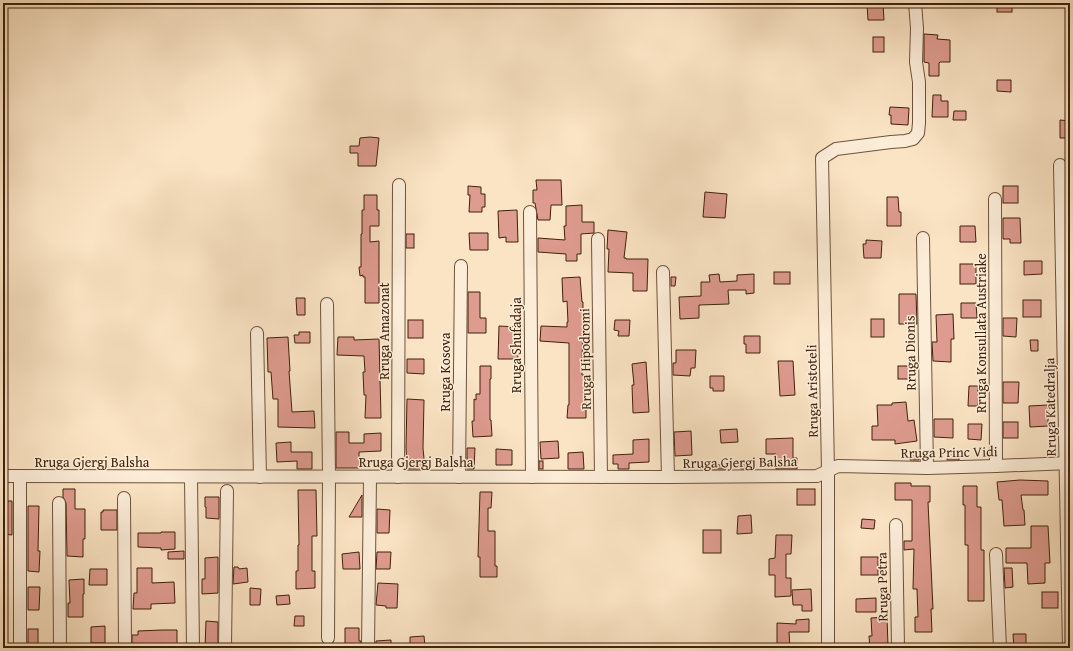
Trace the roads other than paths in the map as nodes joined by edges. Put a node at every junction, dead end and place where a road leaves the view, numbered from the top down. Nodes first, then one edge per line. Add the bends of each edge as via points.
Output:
1 (915, 3) edge
2 (1060, 165) dead end
3 (399, 184) dead end
4 (995, 199) dead end
5 (530, 212) dead end
6 (923, 238) dead end
7 (598, 240) dead end
8 (461, 266) dead end
9 (663, 272) dead end
10 (327, 304) dead end
11 (257, 333) dead end
12 (1068, 463) edge
13 (996, 466) junction
14 (927, 468) junction
15 (828, 471) junction
16 (3, 476) edge
17 (20, 476) junction
18 (191, 477) junction
19 (260, 477) junction
20 (329, 477) junction
21 (370, 477) junction
22 (398, 477) junction
23 (459, 477) junction
24 (532, 477) junction
25 (601, 477) junction
26 (668, 477) junction
27 (227, 491) dead end
28 (124, 498) dead end
29 (59, 503) dead end
30 (896, 524) dead end
31 (996, 554) dead end
32 (328, 638) dead end
33 (20, 648) edge
34 (60, 648) edge
35 (125, 648) edge
36 (193, 648) edge
37 (225, 648) edge
38 (368, 648) edge
39 (828, 648) edge
40 (898, 648) edge
41 (1000, 648) edge
42 (1070, 648) edge

1 - 15 street, Rruga Aristoteli via 919,82 918,132 913,139 836,149 822,158
2 - 12 street, Rruga Katedralja
3 - 22 street, Rruga Amazonat
4 - 13 street, Rruga Konsullata Austriake
5 - 24 street, Rruga Shufadaja
6 - 14 street, Rruga Dionis
7 - 25 street, Rruga Hipodromi
8 - 23 street, Rruga Kosova
9 - 26 street
10 - 20 street
11 - 19 street
12 - 13 street, Rruga Princ Vidi
12 - 42 street, Rruga Katedralja
13 - 14 street, Rruga Princ Vidi
14 - 15 street, Rruga Princ Vidi via 838,466
15 - 26 street, Rruga Gjergj Balsha via 817,476
15 - 39 street, Rruga Aristoteli
16 - 17 street, Rruga Gjergj Balsha
17 - 18 street, Rruga Gjergj Balsha
17 - 33 street
18 - 19 street, Rruga Gjergj Balsha
18 - 36 street
19 - 20 street, Rruga Gjergj Balsha
20 - 21 street, Rruga Gjergj Balsha
20 - 32 street
21 - 22 street, Rruga Gjergj Balsha
21 - 38 street
22 - 23 street, Rruga Gjergj Balsha
23 - 24 street, Rruga Gjergj Balsha
24 - 25 street, Rruga Gjergj Balsha
25 - 26 street, Rruga Gjergj Balsha
27 - 37 street
28 - 35 street
29 - 34 street
30 - 40 street, Rruga Petra
31 - 41 street

